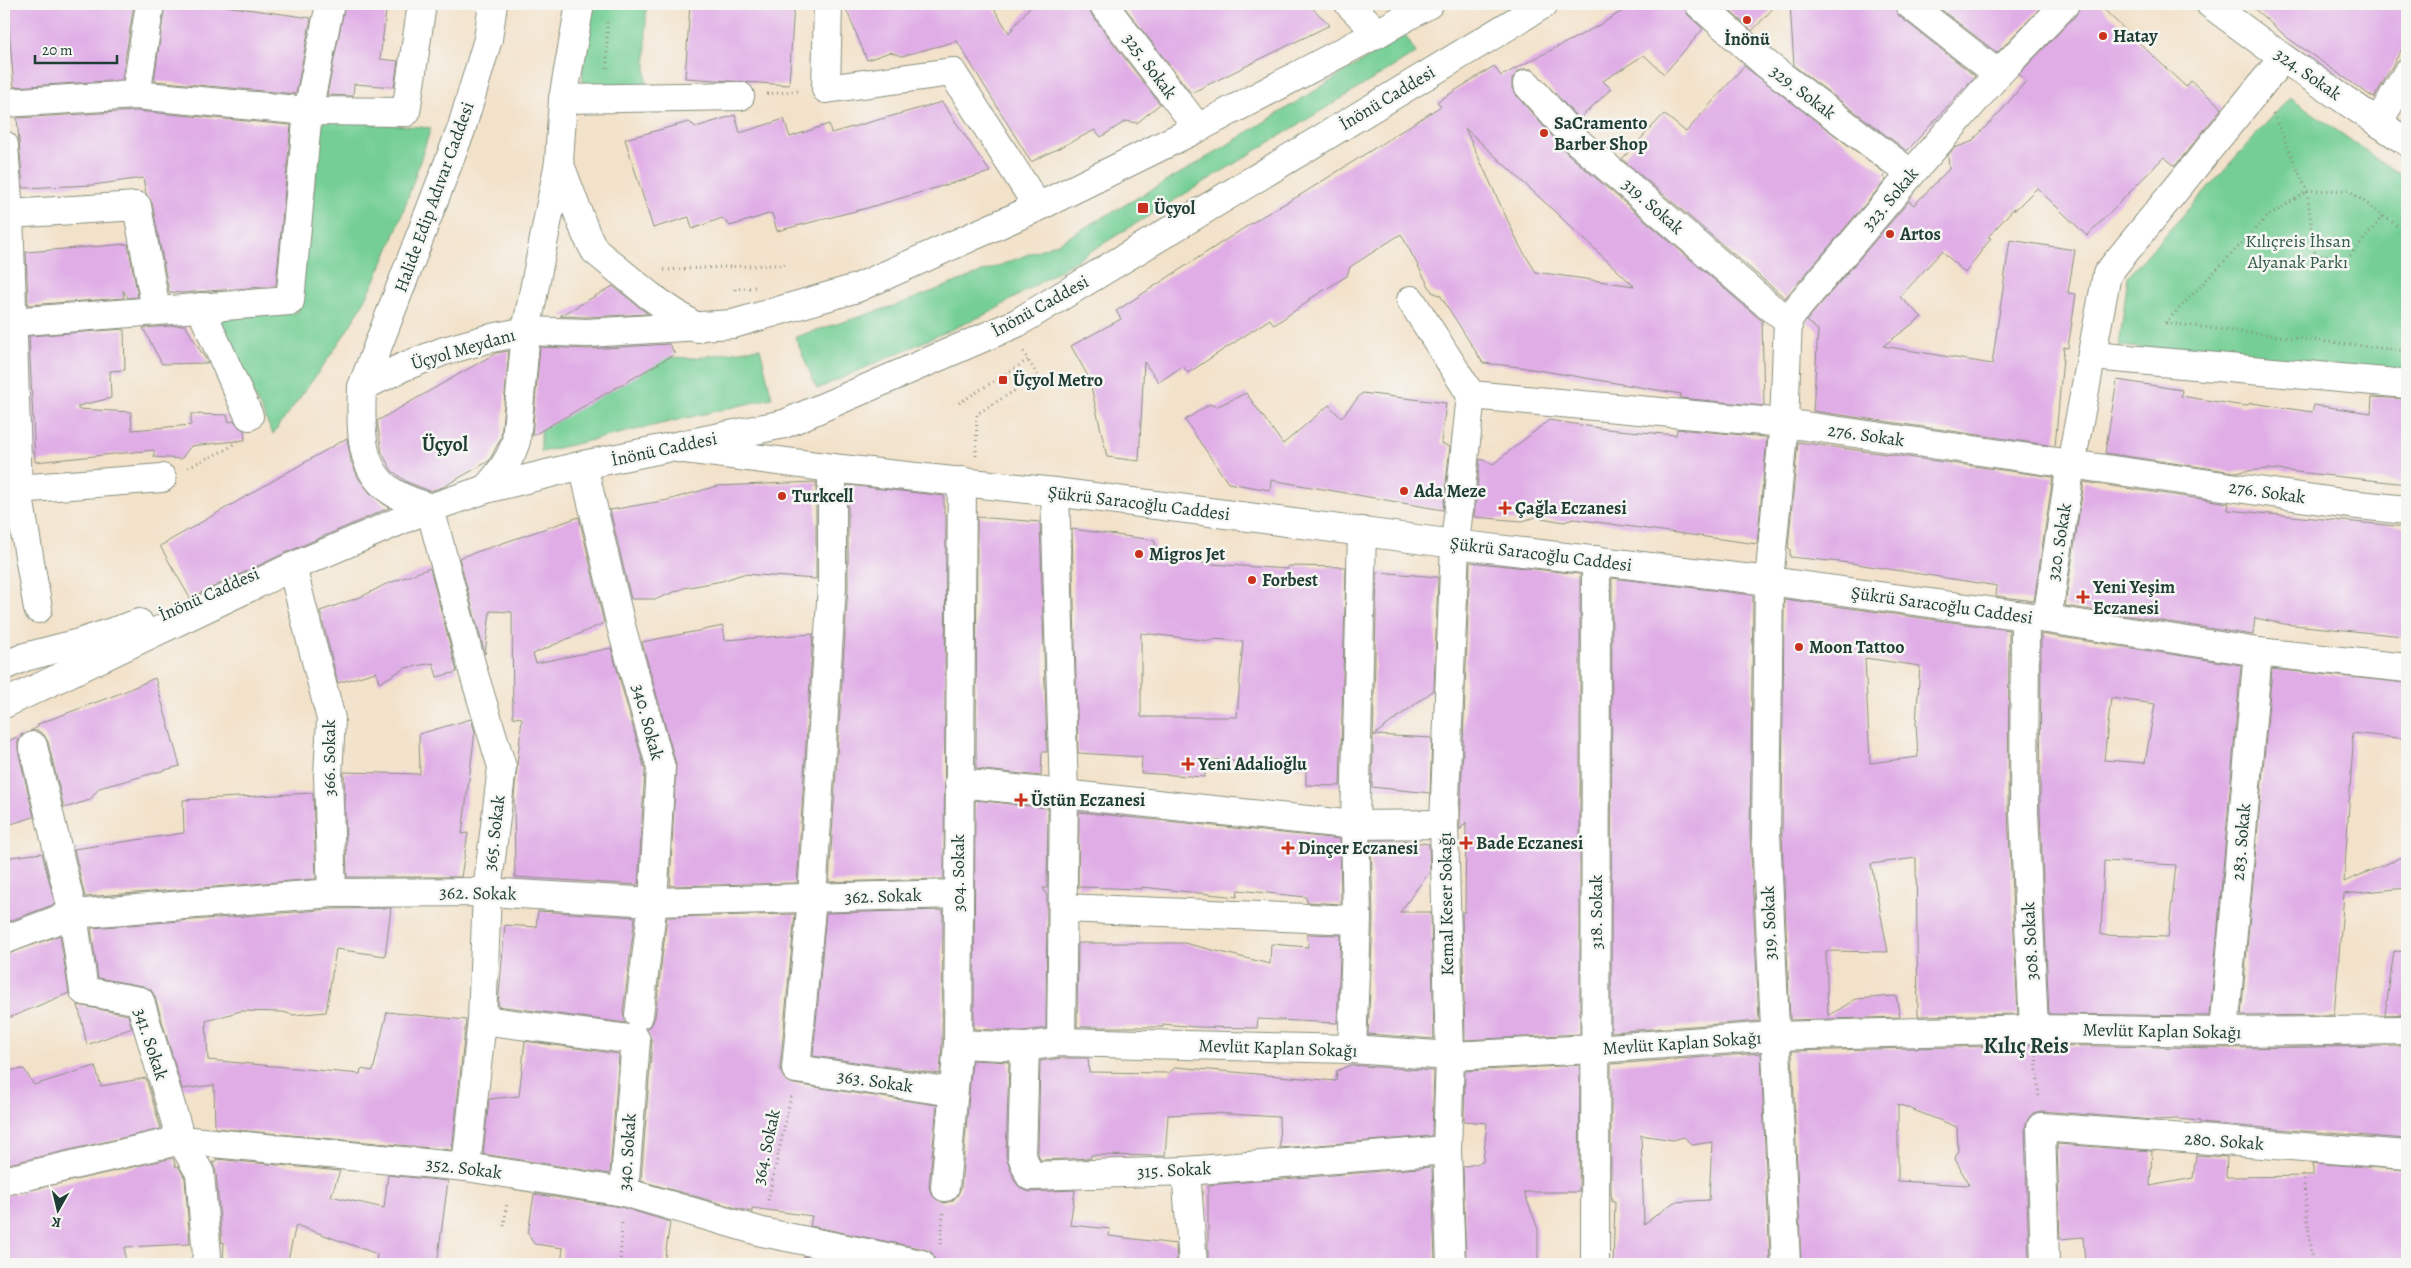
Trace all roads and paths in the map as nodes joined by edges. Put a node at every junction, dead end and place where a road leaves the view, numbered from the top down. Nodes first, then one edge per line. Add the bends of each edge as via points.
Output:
1 (150, 4) edge
2 (330, 4) edge
3 (422, 4) edge
4 (492, 4) edge
5 (580, 4) edge
6 (828, 4) edge
7 (1103, 4) edge
8 (1350, 4) edge
9 (1429, 4) edge
10 (1544, 4) edge
11 (1699, 4) edge
12 (1909, 4) edge
13 (2065, 4) edge
14 (2210, 4) edge
15 (607, 19) dead end
16 (1378, 33) junction
17 (2283, 58) junction
18 (2407, 73) edge
19 (1998, 74) junction
20 (1527, 84) dead end
21 (826, 89) junction
22 (2258, 90) junction
23 (136, 94) junction
24 (740, 96) joint
25 (563, 99) junction
26 (608, 100) junction
27 (4, 103) edge
28 (308, 111) junction
29 (2378, 123) junction
30 (1198, 128) junction
31 (2407, 142) edge
32 (4, 145) edge
33 (559, 162) junction
34 (1910, 174) junction
35 (2307, 191) junction
36 (1038, 207) junction
37 (9, 214) junction
38 (2384, 214) junction
39 (2407, 233) edge
40 (788, 264) dead end
41 (696, 269) dead end
42 (1410, 300) dead end
43 (200, 307) junction
44 (156, 310) junction
45 (1788, 319) junction
46 (11, 322) junction
47 (697, 328) junction
48 (526, 331) junction
49 (2407, 351) edge
50 (2093, 356) junction
51 (1028, 360) dead end
52 (1020, 365) dead end
53 (2407, 384) edge
54 (362, 387) junction
55 (1471, 395) junction
56 (959, 403) dead end
57 (249, 416) joint
58 (1784, 423) junction
59 (673, 447) junction
60 (2071, 464) junction
61 (583, 465) junction
62 (832, 468) junction
63 (162, 478) joint
64 (968, 482) junction
65 (486, 489) junction
66 (11, 490) edge
67 (1055, 492) junction
68 (400, 495) junction
69 (430, 508) junction
70 (2407, 510) edge
71 (1362, 531) junction
72 (1455, 544) junction
73 (1596, 560) junction
74 (292, 568) junction
75 (1769, 581) junction
76 (38, 609) dead end
77 (2036, 618) junction
78 (2258, 652) junction
79 (4, 666) edge
80 (2407, 668) edge
81 (4, 704) edge
82 (33, 746) dead end
83 (959, 783) junction
84 (1064, 794) junction
85 (1444, 824) junction
86 (1355, 825) junction
87 (487, 892) junction
88 (332, 893) junction
89 (958, 894) junction
90 (812, 898) junction
91 (653, 902) junction
92 (1064, 908) junction
93 (73, 914) junction
94 (1357, 920) junction
95 (4, 940) edge
96 (482, 1020) junction
97 (637, 1027) junction
98 (2034, 1029) junction
99 (2407, 1030) edge
100 (2224, 1032) junction
101 (1774, 1036) junction
102 (1060, 1042) junction
103 (958, 1044) junction
104 (1024, 1047) junction
105 (1352, 1049) junction
106 (1595, 1049) junction
107 (1450, 1056) junction
108 (796, 1069) junction
109 (953, 1092) junction
110 (2041, 1127) junction
111 (181, 1140) junction
112 (2300, 1147) junction
113 (1448, 1150) junction
114 (2407, 1155) edge
115 (466, 1167) junction
116 (1186, 1171) junction
117 (4, 1181) edge
118 (945, 1187) joint
119 (624, 1192) junction
120 (762, 1232) junction
121 (940, 1245) dead end
122 (205, 1264) edge
123 (620, 1264) edge
124 (920, 1264) edge
125 (1193, 1264) edge
126 (1451, 1264) edge
127 (1595, 1264) edge
128 (1786, 1264) edge
129 (2045, 1264) edge
130 (2312, 1264) edge

1 - 23 street
2 - 28 street
3 - 28 street via 406,112
4 - 54 street, Halide Edip Adıvar Caddesi via 488,39 461,130
5 - 25 street
6 - 21 street
7 - 30 street, 325. Sokak
8 - 16 street
9 - 16 street
10 - 59 street, İnönü Caddesi via 1017,323 784,424
11 - 34 street, 329. Sokak via 1766,64
12 - 19 street
13 - 19 street, 323. Sokak
14 - 17 street, 324. Sokak
15 - 26 path
16 - 30 street
17 - 22 street, 320. Sokak
17 - 29 street, 324. Sokak
18 - 29 street
19 - 34 street, 323. Sokak
20 - 45 street, 319. Sokak via 1578,142 1771,308
21 - 24 path
21 - 36 street via 952,72
22 - 35 path via 2274,115
22 - 50 street, 320. Sokak via 2107,274
23 - 27 street
23 - 28 street
24 - 26 street
25 - 26 street
25 - 33 street
28 - 43 street via 290,301
29 - 31 street, 324. Sokak
30 - 36 street
32 - 37 street
33 - 47 street via 595,251 650,296
33 - 48 street
34 - 45 street, 323. Sokak
35 - 38 path via 2348,190
35 - 38 path via 2315,255 2348,258
35 - 49 path via 2266,218 2165,323
36 - 47 street via 857,288 733,324
37 - 44 street via 137,206
37 - 46 street
38 - 39 path
40 - 41 path
42 - 55 street
43 - 44 street
43 - 57 street
44 - 46 street
45 - 58 street
46 - 66 street
47 - 48 street
48 - 54 street, Üçyol Meydanı via 444,351
48 - 65 street, Üçyol Meydanı via 516,441 507,463
50 - 53 street
50 - 60 street, 320. Sokak
51 - 64 path via 1038,376 977,414
52 - 56 path
54 - 68 street via 361,433 366,457 378,480
55 - 58 street, 276. Sokak
55 - 72 street
57 - 63 path via 249,427 243,437 227,449
58 - 60 street, 276. Sokak
58 - 75 street, 319. Sokak
59 - 61 street, İnönü Caddesi
59 - 62 street, Şükrü Saracoğlu Caddesi
60 - 70 street, 276. Sokak
60 - 77 street, 320. Sokak
61 - 65 street, İnönü Caddesi
61 - 91 street, 340. Sokak via 661,768
62 - 64 street, Şükrü Saracoğlu Caddesi
62 - 90 street via 832,586
63 - 66 street
64 - 67 street, Şükrü Saracoğlu Caddesi
64 - 83 street, 304. Sokak
65 - 69 street, İnönü Caddesi
66 - 76 street
67 - 71 street, Şükrü Saracoğlu Caddesi
67 - 84 street
68 - 69 street
68 - 79 street, İnönü Caddesi via 390,512 172,612
69 - 74 street, İnönü Caddesi
69 - 87 street, 365. Sokak via 472,671 502,767
71 - 72 street, Şükrü Saracoğlu Caddesi
71 - 86 street
72 - 73 street, Şükrü Saracoğlu Caddesi
72 - 85 street, Kemal Keser Sokağı
73 - 75 street, Şükrü Saracoğlu Caddesi
73 - 106 street, 318. Sokak
74 - 81 street, İnönü Caddesi
74 - 88 street, 366. Sokak via 331,719 328,776
75 - 77 street, Şükrü Saracoğlu Caddesi
75 - 101 street, 319. Sokak via 1766,834
77 - 78 street, Şükrü Saracoğlu Caddesi
77 - 98 street, 308. Sokak via 2024,812
78 - 80 street, Şükrü Saracoğlu Caddesi
78 - 100 street, 283. Sokak
82 - 93 street, 341. Sokak
83 - 84 street
83 - 89 street, 304. Sokak
84 - 86 street
84 - 92 street
85 - 86 street
85 - 107 street, Kemal Keser Sokağı
86 - 94 street
87 - 88 street, 362. Sokak
87 - 91 street, 362. Sokak
87 - 96 street, 365. Sokak
88 - 93 street, 362. Sokak
89 - 90 street, 362. Sokak
89 - 103 street, 304. Sokak
90 - 91 street, 362. Sokak
90 - 108 street
91 - 97 street, 340. Sokak
92 - 94 street
92 - 102 street
93 - 95 street, 362. Sokak
93 - 111 street, 341. Sokak via 84,991 140,1001
94 - 105 street
96 - 97 street
96 - 115 street, 365. Sokak
97 - 119 street, 340. Sokak
98 - 100 street, Mevlüt Kaplan Sokağı
98 - 101 street, Mevlüt Kaplan Sokağı
98 - 110 path
99 - 100 street, Mevlüt Kaplan Sokağı
101 - 106 street, Mevlüt Kaplan Sokağı
101 - 128 street, 319. Sokak
102 - 104 street, Mevlüt Kaplan Sokağı
102 - 105 street, Mevlüt Kaplan Sokağı
103 - 104 street, Mevlüt Kaplan Sokağı
103 - 109 street, 304. Sokak
104 - 116 street, 315. Sokak via 1022,1156 1030,1176
105 - 107 street, Mevlüt Kaplan Sokağı
106 - 107 street, Mevlüt Kaplan Sokağı
106 - 127 street, 318. Sokak
107 - 113 street, Kemal Keser Sokağı
108 - 109 street, 363. Sokak
108 - 120 path, 364. Sokak
109 - 118 street, 304. Sokak
110 - 112 street, 280. Sokak
110 - 129 street
111 - 115 street, 352. Sokak
111 - 117 street, 352. Sokak
111 - 122 street, 341. Sokak via 200,1174
112 - 114 street, 280. Sokak
112 - 130 path
113 - 116 street, 315. Sokak
113 - 126 street, Kemal Keser Sokağı
115 - 119 street, 352. Sokak
116 - 125 street
118 - 121 path
119 - 120 street, 352. Sokak
119 - 123 path, 340. Sokak
120 - 124 street, 352. Sokak

